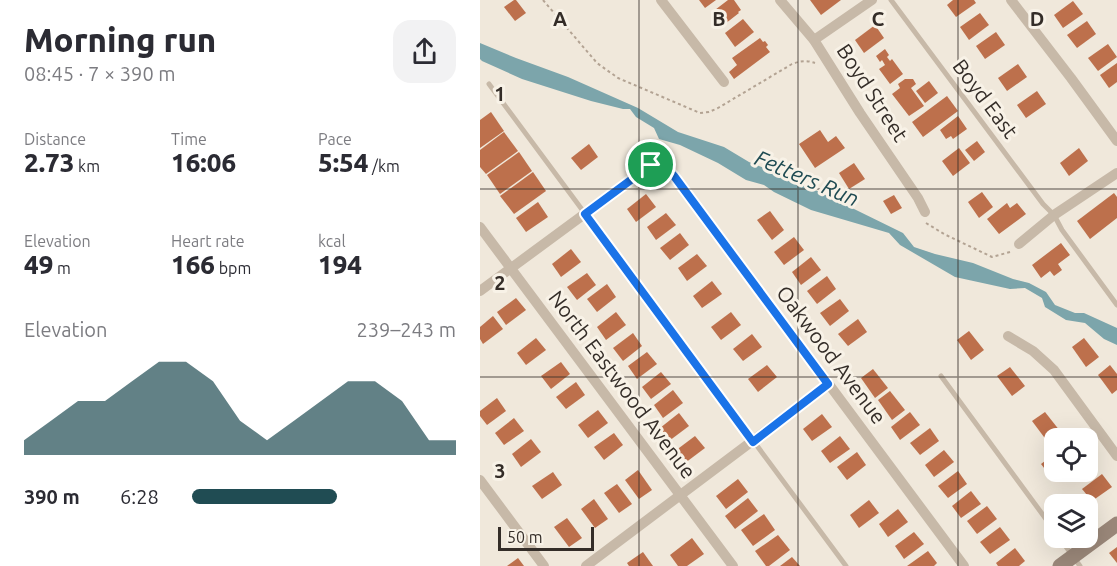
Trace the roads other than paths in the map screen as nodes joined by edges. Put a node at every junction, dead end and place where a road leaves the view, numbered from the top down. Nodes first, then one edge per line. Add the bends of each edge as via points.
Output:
1 (661, 0) edge
2 (780, 0) edge
3 (872, 0) edge
4 (891, 0) edge
5 (1011, 0) edge
6 (814, 40) junction
7 (724, 82) dead end
8 (489, 84) dead end
9 (1117, 141) edge
10 (1117, 173) edge
11 (585, 214) junction
12 (1054, 215) junction
13 (925, 217) road end
14 (480, 227) edge
15 (1019, 244) road end
16 (511, 268) junction
17 (480, 291) edge
18 (1117, 305) edge
19 (1008, 336) dead end
20 (941, 376) dead end
21 (828, 384) junction
22 (753, 442) junction
23 (1117, 456) edge
24 (480, 480) edge
25 (681, 495) junction
26 (1044, 516) edge
27 (1117, 524) edge
28 (1067, 548) edge
29 (1077, 561) edge
30 (544, 566) edge
31 (586, 566) edge
32 (733, 566) edge
33 (846, 566) edge
34 (964, 566) edge
35 (1060, 566) edge

1 - 7 street
2 - 6 street, Boyd Street
3 - 6 street
4 - 12 lane, Boyd East
5 - 9 street
6 - 13 street, Boyd Street via 918,198
8 - 11 lane
10 - 12 street
11 - 16 street
11 - 21 street, Oakwood Avenue via 651,165 667,168
11 - 22 lane
12 - 15 street
12 - 18 lane, Boyd East
14 - 16 street, North Eastwood Avenue
16 - 17 street
16 - 25 street, North Eastwood Avenue
19 - 23 street via 1054,370
20 - 26 lane
21 - 22 street
21 - 34 street, Oakwood Avenue
22 - 25 street
22 - 33 lane
24 - 30 street
25 - 31 street
25 - 32 street, North Eastwood Avenue
27 - 29 street
28 - 29 lane
29 - 35 street

